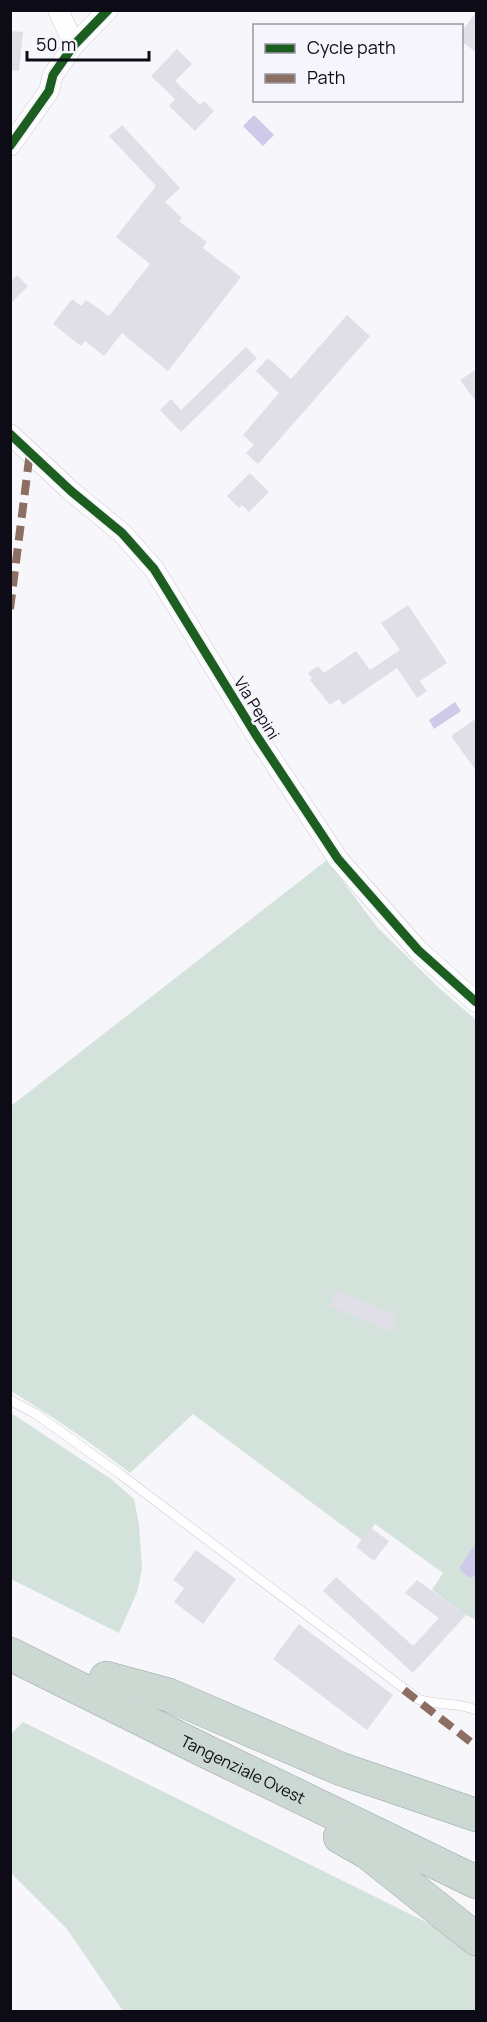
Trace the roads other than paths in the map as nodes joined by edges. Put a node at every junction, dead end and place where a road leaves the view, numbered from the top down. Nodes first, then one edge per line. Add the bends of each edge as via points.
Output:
1 (58, 10) edge
2 (108, 10) edge
3 (74, 45) junction
4 (10, 146) edge
5 (10, 434) edge
6 (477, 1002) edge
7 (10, 1400) edge
8 (10, 1630) edge
9 (10, 1653) edge
10 (106, 1678) junction
11 (477, 1710) edge
12 (203, 1750) junction
13 (477, 1815) edge
14 (477, 1858) edge
15 (477, 1882) edge
16 (477, 1939) edge

1 - 3 street
2 - 3 street
3 - 4 street via 53,75 49,91
5 - 6 street, Via Pepini via 122,533 154,569 338,860 418,950
7 - 11 lane via 120,1474 411,1695 433,1704
8 - 10 highway, Tangenziale Ovest
9 - 12 highway, Tangenziale Ovest
10 - 13 highway via 169,1695 341,1769
10 - 14 highway, Tangenziale Ovest
12 - 15 highway, Tangenziale Ovest
12 - 16 highway via 232,1779 369,1853

